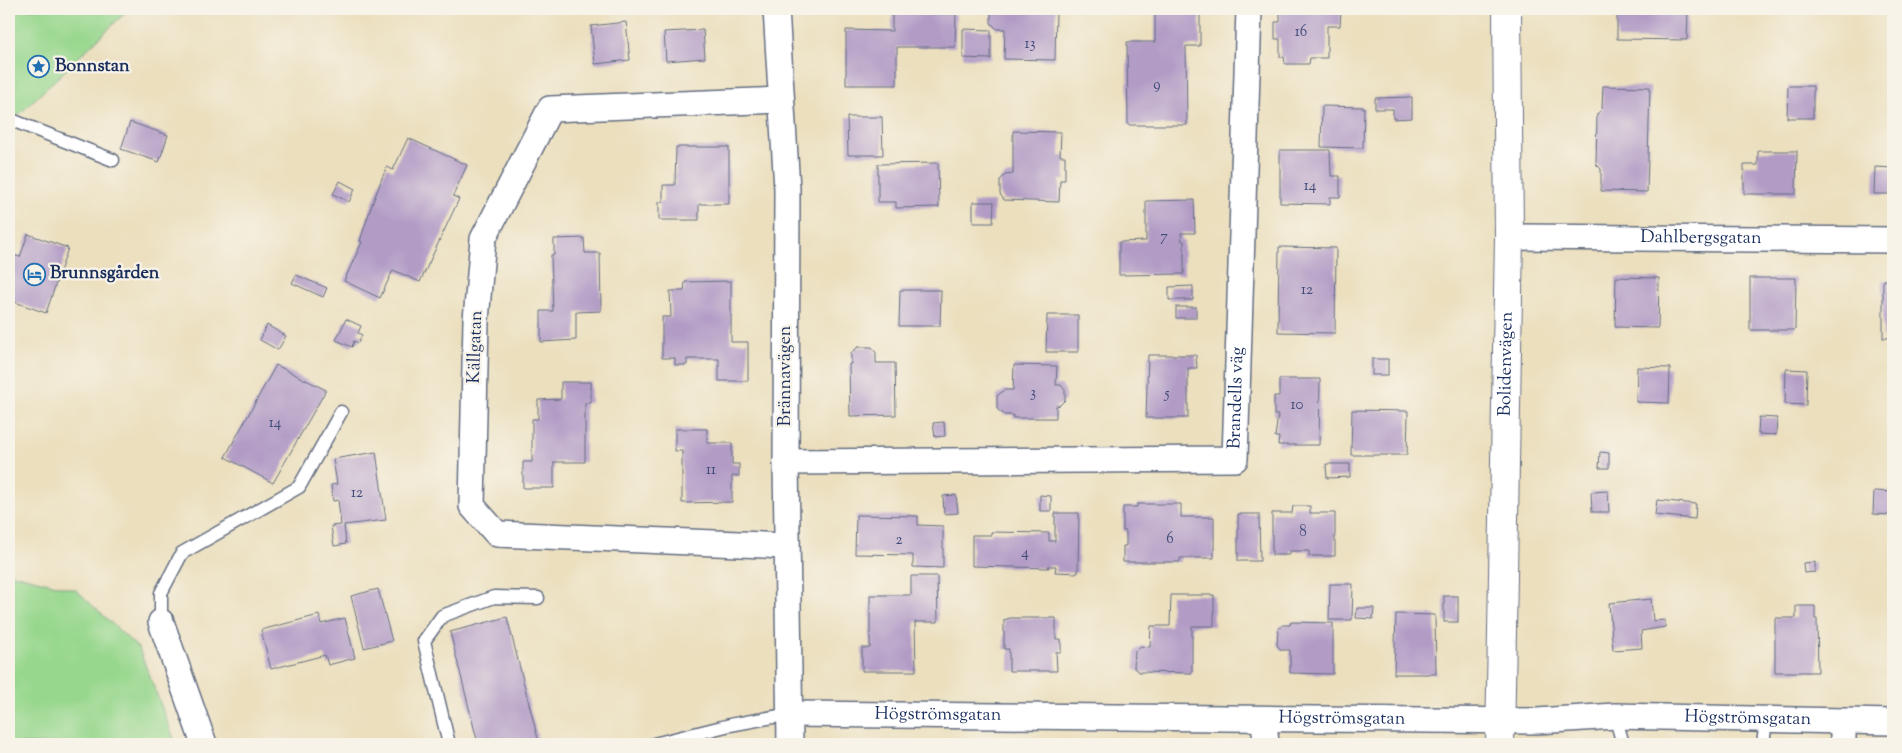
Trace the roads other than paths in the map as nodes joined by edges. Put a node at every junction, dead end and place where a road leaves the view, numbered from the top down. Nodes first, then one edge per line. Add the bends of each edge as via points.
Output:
1 (776, 9) edge
2 (1249, 9) edge
3 (1506, 9) edge
4 (781, 100) junction
5 (9, 120) edge
6 (113, 160) dead end
7 (1509, 237) junction
8 (1893, 240) edge
9 (341, 412) dead end
10 (786, 462) junction
11 (786, 546) junction
12 (538, 598) dead end
13 (161, 622) joint
14 (790, 714) junction
15 (1615, 716) junction
16 (1893, 722) edge
17 (1265, 732) edge
18 (1500, 732) edge
19 (1764, 732) edge
20 (1843, 734) edge
21 (204, 744) edge
22 (449, 744) edge
23 (654, 744) edge
24 (790, 744) edge
25 (1623, 744) edge

1 - 4 street, Brännavägen
2 - 10 street, Brandells väg via 1235,459
3 - 7 main road, Bolidenvägen
4 - 10 street, Brännavägen via 787,190
4 - 11 street, Källgatan via 550,108 483,239 476,320 472,506 497,534
5 - 6 lane
7 - 8 street, Dahlbergsgatan
7 - 18 main road, Bolidenvägen
9 - 13 lane via 299,487 182,553 162,593
10 - 11 street, Brännavägen
11 - 14 street, Brännavägen
12 - 22 lane via 494,597 442,616 424,641
13 - 21 street
14 - 17 street, Högströmsgatan
14 - 23 lane
14 - 24 street, Brännavägen
15 - 18 street, Högströmsgatan via 1537,721
15 - 19 street, Högströmsgatan
15 - 25 lane
16 - 20 street, Högströmsgatan
17 - 18 street, Högströmsgatan
19 - 20 street, Högströmsgatan

